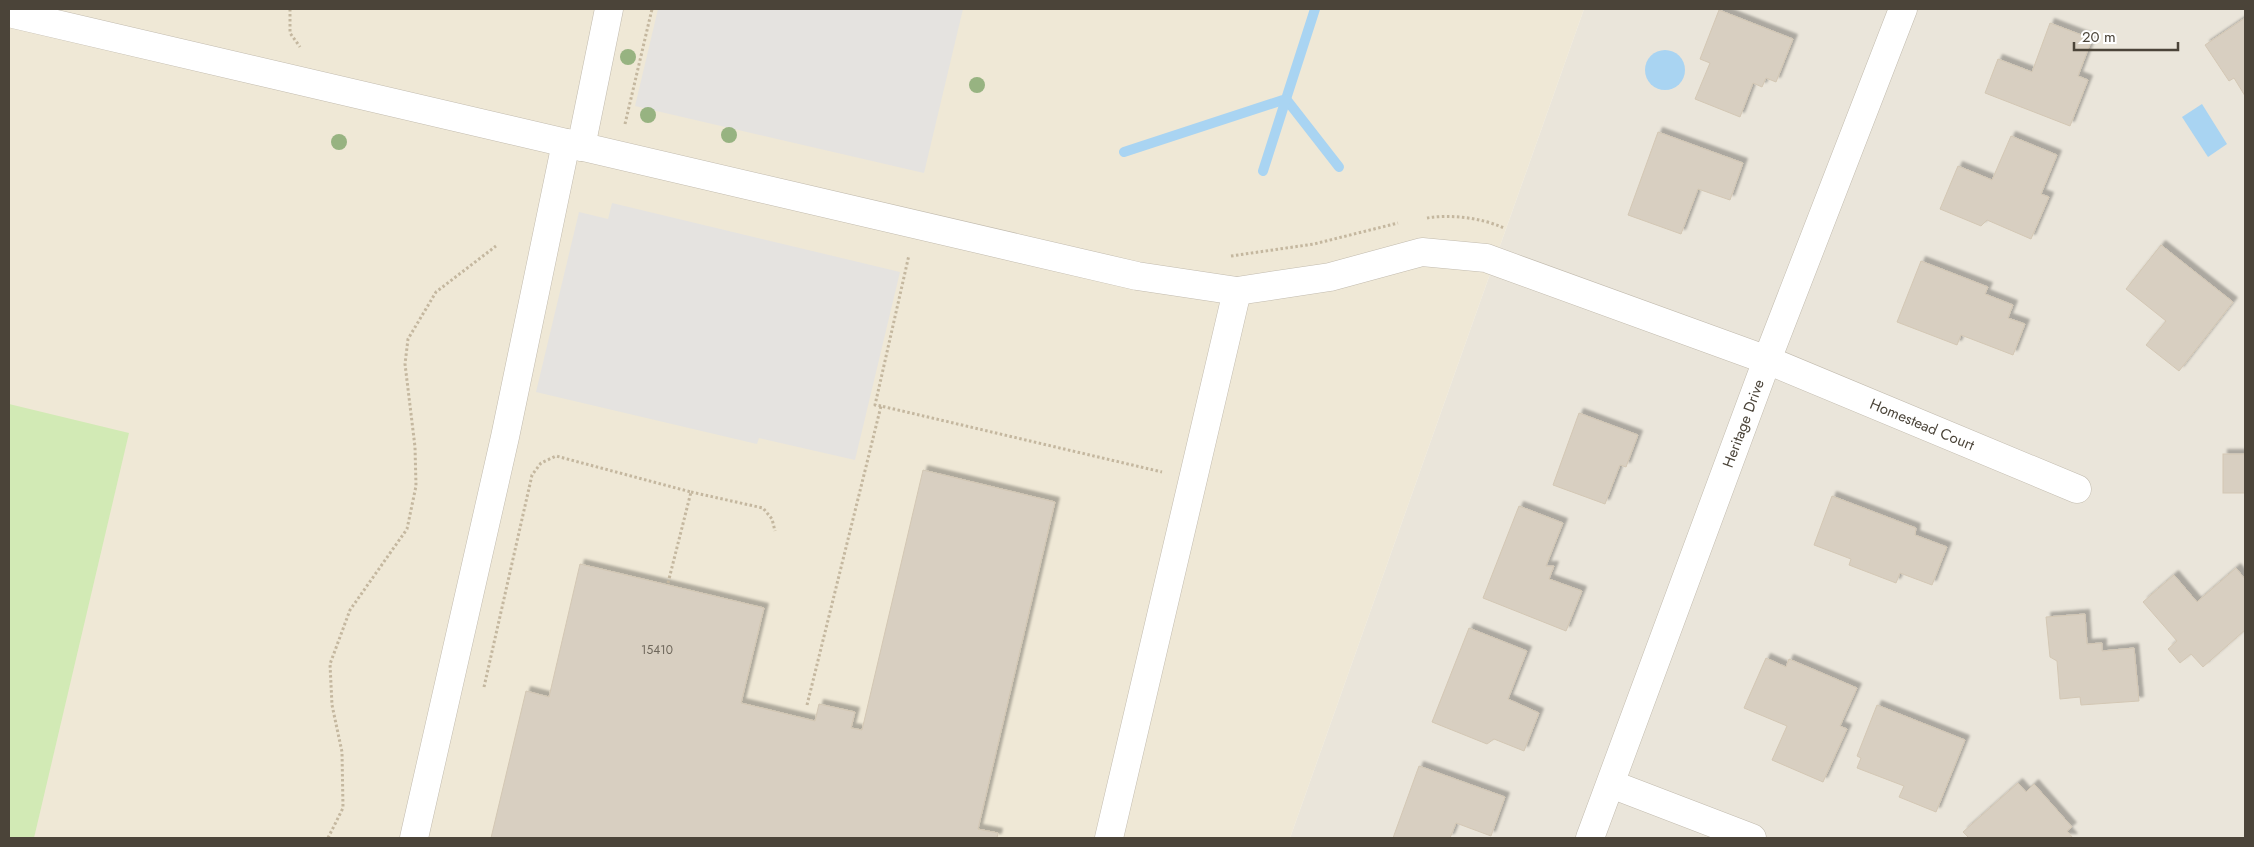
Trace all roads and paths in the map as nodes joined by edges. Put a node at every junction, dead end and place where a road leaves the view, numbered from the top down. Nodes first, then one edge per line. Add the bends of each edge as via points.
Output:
1 (290, 9) edge
2 (609, 9) edge
3 (652, 9) edge
4 (1903, 9) edge
5 (9, 13) edge
6 (301, 48) dead end
7 (587, 115) junction
8 (573, 145) junction
9 (1419, 220) dead end
10 (1401, 222) dead end
11 (1505, 228) dead end
12 (496, 246) dead end
13 (1210, 287) junction
14 (1237, 291) junction
15 (1767, 360) junction
16 (1165, 463) dead end
17 (2078, 489) dead end
18 (691, 492) junction
19 (775, 531) dead end
20 (668, 582) dead end
21 (484, 688) dead end
22 (806, 705) dead end
23 (1612, 784) junction
24 (328, 838) edge
25 (414, 838) edge
26 (1109, 838) edge
27 (1590, 838) edge
28 (1752, 838) edge

1 - 6 path via 290,32
2 - 7 street
3 - 7 path via 626,124
4 - 15 street, Heritage Drive
5 - 8 street, Homestead Court
7 - 8 street
8 - 13 street, Homestead Court via 1137,276
8 - 25 street
9 - 11 path via 1438,216 1489,221
10 - 13 path via 1314,244 1220,257
12 - 24 path via 436,292 408,340 405,364 415,447 416,486 407,529 350,610 330,664 332,705 342,752 343,808
13 - 14 street, Homestead Court
14 - 15 street, Homestead Court via 1330,277 1422,252 1486,258
14 - 26 street
15 - 17 street, Homestead Court
15 - 23 street, Heritage Drive
16 - 22 path via 1163,472 881,406
18 - 19 path via 763,508 772,519
18 - 20 path
18 - 21 path via 556,456 541,463 532,475
23 - 27 street, Heritage Drive
23 - 28 street

